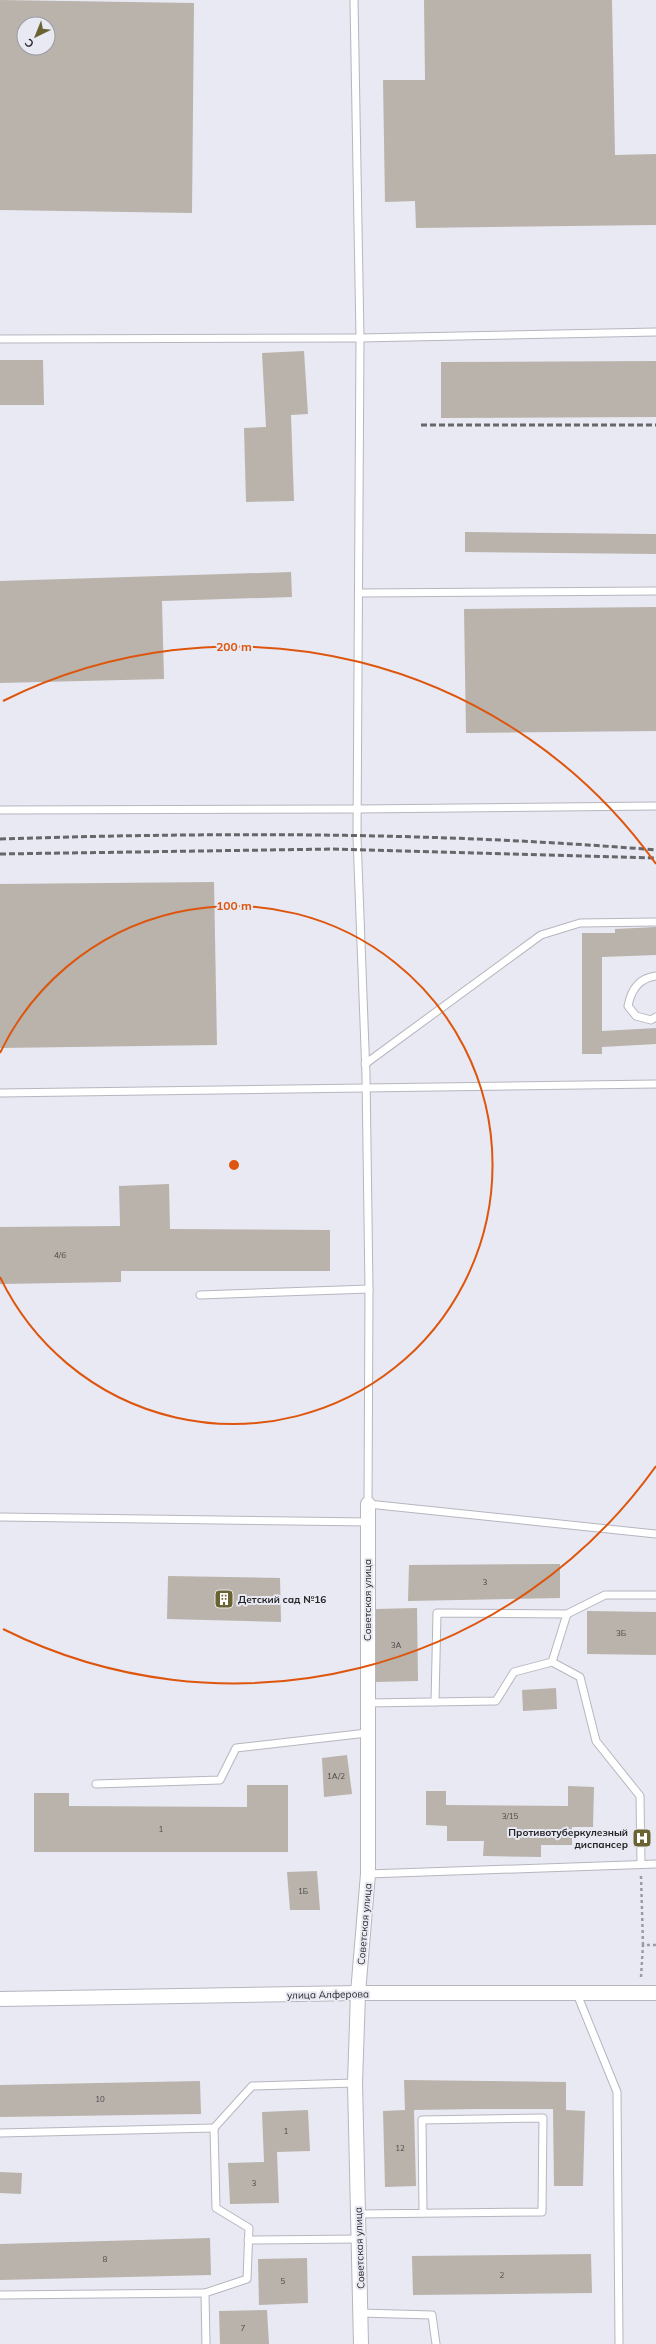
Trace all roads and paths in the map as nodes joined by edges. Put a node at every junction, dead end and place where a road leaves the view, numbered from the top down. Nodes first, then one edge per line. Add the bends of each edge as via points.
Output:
1 (354, 0) edge
2 (656, 332) edge
3 (360, 338) junction
4 (0, 339) edge
5 (656, 591) edge
6 (360, 593) junction
7 (656, 806) edge
8 (358, 809) junction
9 (0, 810) edge
10 (656, 922) edge
11 (656, 976) edge
12 (656, 1017) edge
13 (365, 1064) junction
14 (656, 1084) edge
15 (365, 1088) junction
16 (0, 1093) edge
17 (369, 1289) junction
18 (200, 1295) dead end
19 (368, 1504) junction
20 (0, 1517) edge
21 (368, 1522) junction
22 (656, 1534) edge
23 (656, 1595) edge
24 (567, 1614) junction
25 (552, 1662) junction
26 (435, 1702) junction
27 (367, 1703) junction
28 (367, 1733) junction
29 (96, 1784) dead end
30 (641, 1864) junction
31 (656, 1864) edge
32 (368, 1874) junction
33 (643, 1945) junction
34 (656, 1945) edge
35 (358, 1993) junction
36 (656, 1993) edge
37 (577, 1994) junction
38 (640, 1994) junction
39 (0, 1999) edge
40 (355, 2083) junction
41 (214, 2128) junction
42 (0, 2133) edge
43 (423, 2212) junction
44 (357, 2214) junction
45 (359, 2239) junction
46 (248, 2240) junction
47 (205, 2293) junction
48 (0, 2295) edge
49 (360, 2313) junction
50 (206, 2344) edge
51 (361, 2344) edge
52 (436, 2344) edge
53 (619, 2344) edge

1 - 3 lane
2 - 3 lane
3 - 4 lane
3 - 6 lane
5 - 6 lane
6 - 8 lane
7 - 8 lane
8 - 9 lane
8 - 13 lane via 357,851
10 - 13 lane via 580,923 541,935
11 - 12 lane via 640,982 630,994 628,1006 636,1016 651,1020
13 - 15 lane
14 - 15 lane
15 - 16 lane
15 - 17 lane
17 - 18 lane
17 - 19 lane
19 - 21 street, Советская улица
19 - 22 lane
20 - 21 lane
21 - 27 street, Советская улица
23 - 24 lane via 605,1595
24 - 25 lane
24 - 26 lane via 437,1613
25 - 26 lane via 514,1672 496,1701
25 - 30 lane via 580,1677 596,1741 640,1796
26 - 27 lane
27 - 28 street, Советская улица
28 - 29 lane via 236,1748 220,1780
28 - 32 street, Советская улица
30 - 31 lane
30 - 32 lane
30 - 33 path
32 - 35 street, Советская улица
33 - 34 path
33 - 38 path
35 - 37 street, улица Алферова
35 - 39 street, улица Алферова
35 - 40 street, Советская улица
36 - 38 street, улица Алферова
37 - 38 street, улица Алферова
37 - 53 lane via 617,2092
40 - 41 lane via 252,2086
40 - 44 street, Советская улица
41 - 42 lane
41 - 46 lane via 216,2208 248,2228
43 - 43 lane via 542,2212 543,2118 422,2120
43 - 44 lane
44 - 45 street, Советская улица
45 - 46 lane
45 - 49 street, Советская улица
46 - 47 lane via 246,2279
47 - 48 lane
47 - 50 lane
49 - 51 street, Советская улица
49 - 52 lane via 432,2315

